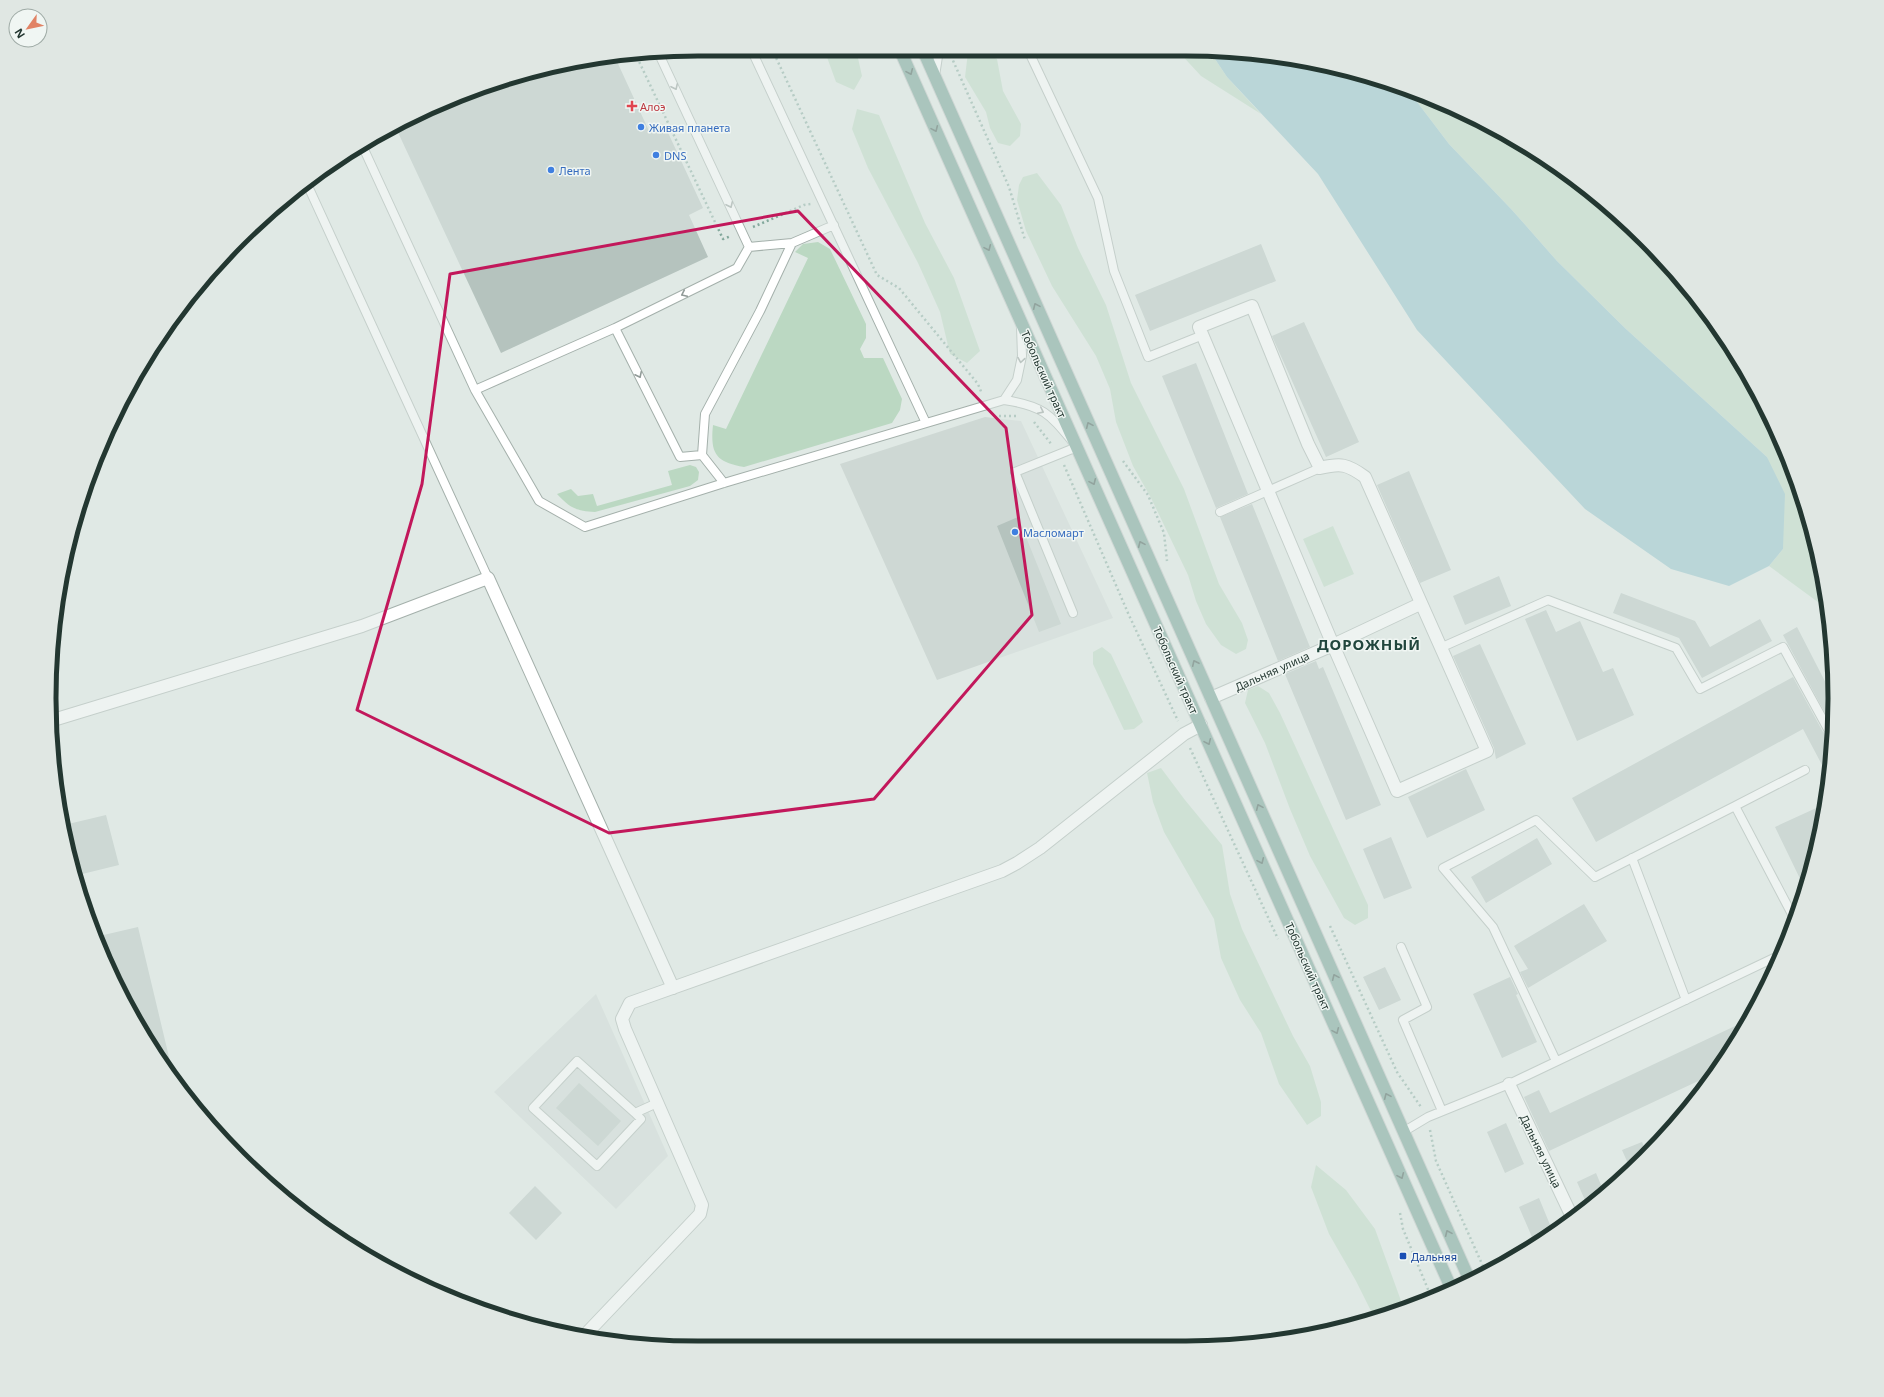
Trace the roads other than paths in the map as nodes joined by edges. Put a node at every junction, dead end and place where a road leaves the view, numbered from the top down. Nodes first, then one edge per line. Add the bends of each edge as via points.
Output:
1 (754, 56) edge
2 (903, 56) edge
3 (925, 56) edge
4 (938, 56) edge
5 (1031, 56) edge
6 (660, 57) edge
7 (935, 77) junction
8 (364, 150) edge
9 (309, 188) edge
10 (834, 225) junction
11 (792, 243) junction
12 (749, 247) junction
13 (1020, 322) junction
14 (615, 328) junction
15 (1203, 335) junction
16 (475, 390) junction
17 (1004, 400) junction
18 (926, 424) junction
19 (1077, 447) junction
20 (702, 455) junction
21 (1320, 468) junction
22 (724, 483) junction
23 (1268, 491) junction
24 (1220, 512) dead end
25 (488, 578) junction
26 (1420, 604) junction
27 (1073, 613) dead end
28 (1333, 644) junction
29 (1440, 648) junction
30 (1211, 698) junction
31 (56, 719) edge
32 (1201, 725) junction
33 (1827, 729) edge
34 (1805, 770) dead end
35 (1735, 806) junction
36 (1632, 858) junction
37 (1791, 913) edge
38 (1401, 947) dead end
39 (1773, 959) edge
40 (673, 988) junction
41 (1686, 1000) junction
42 (1556, 1061) junction
43 (1509, 1084) junction
44 (657, 1103) junction
45 (1442, 1111) junction
46 (635, 1113) junction
47 (1403, 1132) junction
48 (1385, 1140) junction
49 (1570, 1213) edge
50 (1468, 1276) edge
51 (1449, 1284) edge
52 (588, 1332) edge

1 - 10 lane
2 -> 13 main road, Тобольский тракт
3 - 7 main road, Тобольский тракт
4 - 7 lane
5 - 15 lane via 1098,198 1114,271 1148,357
6 -> 12 lane
30 -> 7 main road, Тобольский тракт
8 - 16 lane
9 - 25 lane
10 - 11 lane
10 - 18 lane
11 - 12 lane
11 - 20 lane via 760,311 705,414
12 -> 14 lane via 737,268
13 -> 17 lane via 1022,356 1017,380
13 - 19 main road, Тобольский тракт
14 - 16 lane
14 -> 20 lane via 680,456
15 - 21 street via 1199,327 1252,306
15 - 23 street
16 - 22 lane via 539,501 585,527
17 - 18 lane
17 -> 19 lane via 1026,403 1051,415
18 - 22 lane
19 - 27 lane via 1014,472
19 -> 32 main road, Тобольский тракт
20 - 22 lane
21 - 23 lane
21 - 26 street via 1346,465 1365,477
23 - 24 lane
23 - 28 street
25 - 31 street via 362,626
25 - 40 street
26 - 28 street, Дальняя улица
26 - 29 street
28 - 29 street via 1397,791 1487,751
28 - 30 street, Дальняя улица
29 - 33 lane via 1548,600 1676,648 1700,688 1783,647
47 -> 30 main road, Тобольский тракт
32 - 40 street via 1184,734 1040,848 1017,863
32 -> 48 main road, Тобольский тракт
34 - 35 lane
35 - 36 lane
35 - 37 lane
36 - 41 lane
36 - 42 lane via 1594,877 1536,820 1443,868 1493,927
38 - 45 lane via 1427,1007 1403,1020
39 - 41 lane
40 - 44 street via 630,1004 622,1019
41 - 42 lane
42 - 43 lane
43 - 45 lane
43 - 49 street, Дальняя улица
44 - 46 lane
44 - 52 street via 702,1205 700,1214
45 - 47 lane
46 - 46 lane via 577,1061 533,1108 597,1166 641,1119
47 - 48 main road
50 -> 47 main road, Тобольский тракт
48 -> 51 main road, Тобольский тракт

